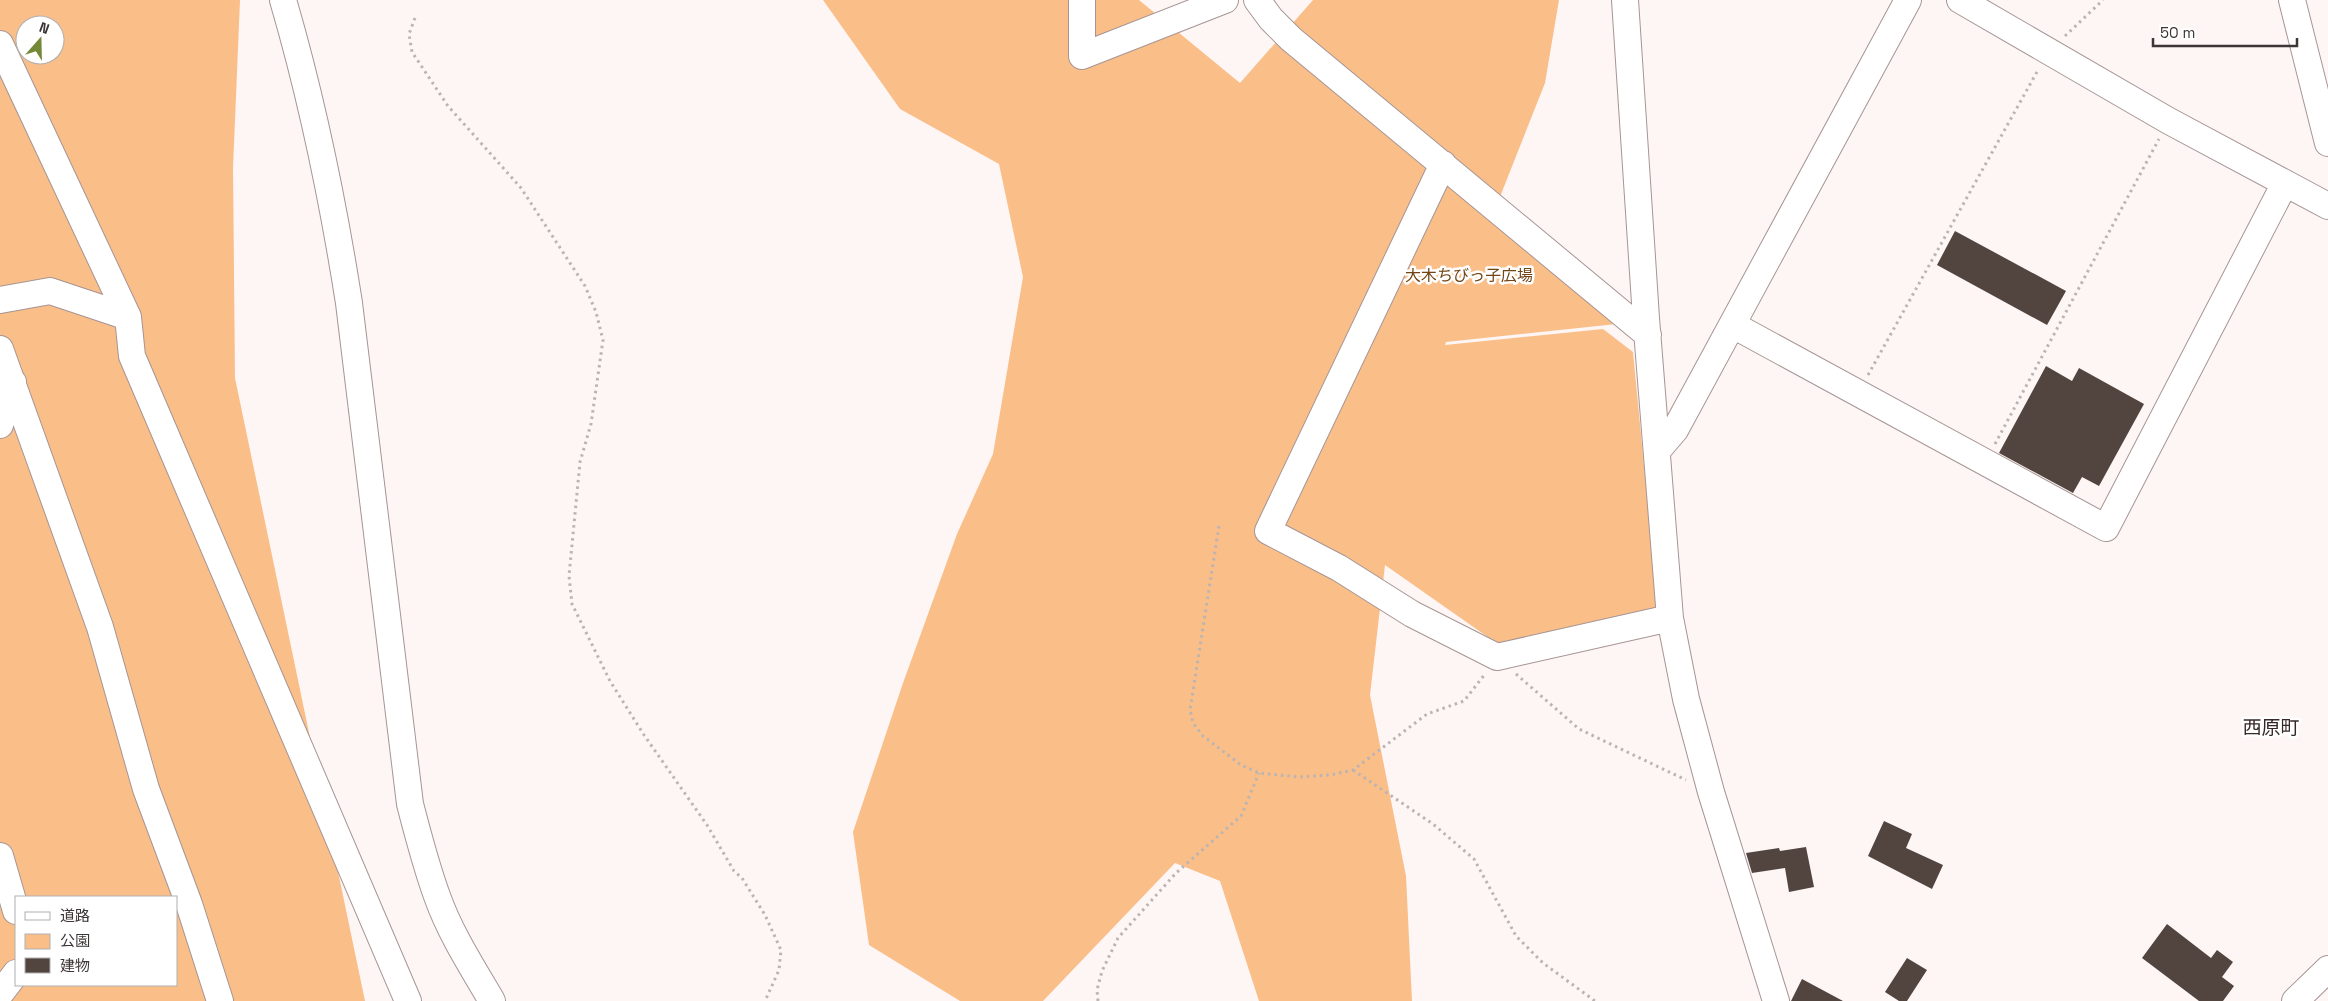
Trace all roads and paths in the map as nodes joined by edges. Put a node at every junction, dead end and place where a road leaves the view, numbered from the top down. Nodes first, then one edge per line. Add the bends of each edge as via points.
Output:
1 (283, 0) edge
2 (1082, 0) edge
3 (1225, 0) edge
4 (1257, 0) edge
5 (1625, 0) edge
6 (1908, 0) edge
7 (1960, 0) edge
8 (2103, 0) edge
9 (2292, 0) edge
10 (415, 18) dead end
11 (0, 44) edge
12 (2048, 52) junction
13 (2169, 121) junction
14 (2328, 143) edge
15 (1443, 164) junction
16 (2285, 182) junction
17 (2328, 206) edge
18 (0, 300) edge
19 (128, 317) junction
20 (1733, 325) junction
21 (1648, 335) junction
22 (0, 349) edge
23 (13, 382) junction
24 (1858, 393) junction
25 (0, 425) edge
26 (1657, 451) junction
27 (1985, 462) junction
28 (1219, 526) dead end
29 (1670, 618) junction
30 (1497, 658) junction
31 (1353, 770) junction
32 (1259, 773) junction
33 (1711, 792) junction
34 (0, 856) edge
35 (15, 908) edge
36 (2328, 969) edge
37 (15, 974) edge
38 (0, 994) edge
39 (220, 1001) edge
40 (408, 1001) edge
41 (492, 1001) edge
42 (765, 1001) edge
43 (1098, 1001) edge
44 (1595, 1001) edge
45 (1776, 1001) edge
46 (2295, 1001) edge

1 - 41 street via 299,54 337,226 410,804 437,898
2 - 3 street via 1082,56
4 - 15 street via 1291,39
5 - 21 street
6 - 20 street
7 - 12 street
8 - 12 path
9 - 14 street
10 - 42 path via 409,34 412,52 448,106 521,188 585,286 596,312 604,340 591,424 580,462 569,576 572,604 610,681 765,915 781,950 780,970
11 - 19 street
12 - 13 street
12 - 24 path
13 - 16 street
13 - 27 path
15 - 21 street
15 - 30 street via 1268,531 1339,568 1412,614
16 - 17 street
16 - 27 street via 2106,528
18 - 19 street via 50,291
19 - 40 street via 132,356
20 - 24 street
20 - 26 street via 1675,430
21 - 26 street
22 - 23 street
23 - 25 street
23 - 39 street via 100,627 146,789
24 - 27 street
26 - 29 street
28 - 32 path via 1190,710 1193,722 1203,736
29 - 30 street
29 - 33 street via 1686,699
30 - 31 path via 1464,701 1428,714
30 - 33 path via 1579,729
31 - 32 path via 1299,777
31 - 44 path via 1433,824 1474,859 1516,936 1543,963
32 - 43 path via 1241,816 1176,873 1118,938 1102,971
33 - 45 street
34 - 35 street
36 - 46 street
37 - 38 street

